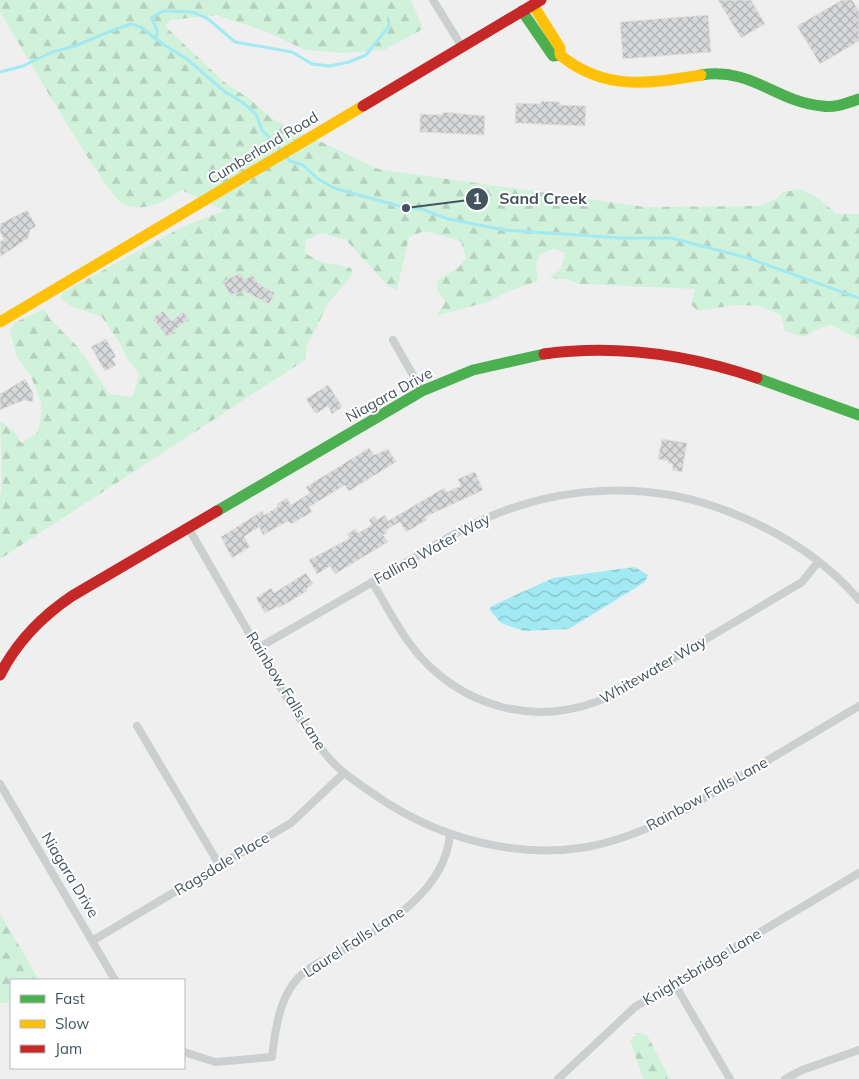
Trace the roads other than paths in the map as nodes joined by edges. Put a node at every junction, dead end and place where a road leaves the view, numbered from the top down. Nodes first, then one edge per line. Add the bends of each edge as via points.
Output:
1 (433, 0) edge
2 (532, 5) edge
3 (462, 46) junction
4 (859, 99) edge
5 (0, 322) edge
6 (393, 340) dead end
7 (422, 391) junction
8 (859, 415) edge
9 (188, 527) junction
10 (818, 562) junction
11 (372, 582) junction
12 (859, 600) edge
13 (258, 648) junction
14 (0, 675) edge
15 (859, 706) edge
16 (137, 726) dead end
17 (344, 774) junction
18 (0, 784) edge
19 (450, 834) junction
20 (220, 866) junction
21 (859, 873) edge
22 (92, 942) junction
23 (114, 979) edge
24 (674, 983) junction
25 (859, 1050) edge
26 (185, 1052) edge
27 (558, 1079) edge
28 (730, 1079) edge
29 (785, 1079) edge

1 - 3 street
2 - 3 street, Cumberland Road
2 - 4 street via 560,48 560,55 569,64 612,82 639,84 727,74 750,80 810,106 833,107
3 - 5 street, Cumberland Road
6 - 7 street
7 - 8 street, Niagara Drive via 479,368 516,359 592,351 638,352 691,359 732,370
7 - 9 street, Niagara Drive
9 - 13 street, Rainbow Falls Lane
9 - 14 street, Niagara Drive via 34,622 17,642
10 - 11 street, Falling Water Way via 767,529 722,508 656,493 601,490 546,498 488,517
10 - 11 street, Whitewater Way via 802,582 610,696 583,708 541,714 510,710 453,686 410,644
10 - 12 street, Falling Water Way
11 - 13 street, Falling Water Way
13 - 17 street, Rainbow Falls Lane via 305,726
15 - 19 street, Rainbow Falls Lane via 676,815 614,841 550,850 512,848
16 - 20 street
17 - 19 street, Rainbow Falls Lane via 392,806
17 - 20 street, Ragsdale Place via 291,823
18 - 22 street, Niagara Drive
19 - 26 street, Laurel Falls Lane via 448,851 439,871 411,906 340,952 315,964 298,978 286,996 274,1036 272,1057 215,1062
20 - 22 street, Ragsdale Place
21 - 24 street, Knightsbridge Lane
22 - 23 street, Niagara Drive
24 - 27 street, Knightsbridge Lane via 629,1011
24 - 28 street
25 - 29 street

